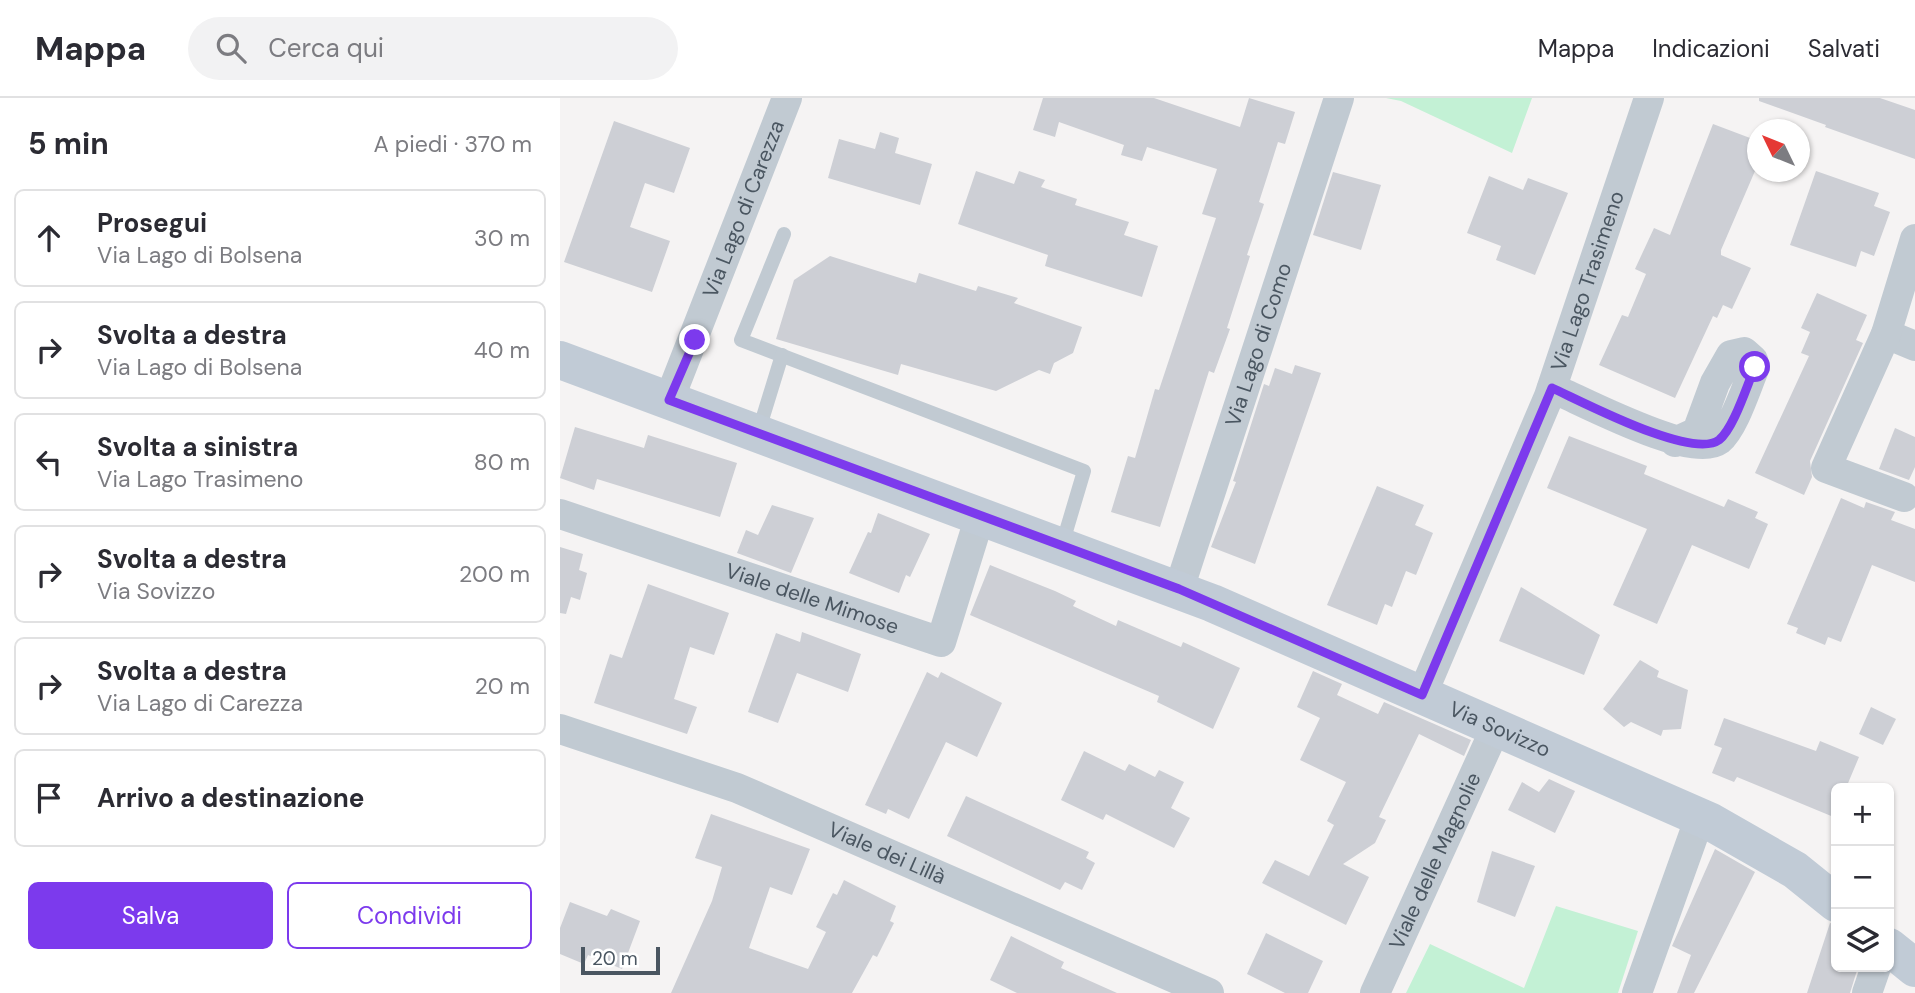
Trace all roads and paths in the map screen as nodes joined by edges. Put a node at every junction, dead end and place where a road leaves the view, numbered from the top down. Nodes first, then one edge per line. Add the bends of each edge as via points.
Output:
1 (787, 98) edge
2 (1339, 98) edge
3 (1649, 98) edge
4 (784, 234) dead end
5 (1915, 239) edge
6 (1886, 334) junction
7 (1915, 346) edge
8 (782, 355) junction
9 (560, 360) edge
10 (1552, 388) junction
11 (669, 400) junction
12 (758, 433) junction
13 (1675, 442) dead end
14 (1904, 498) dead end
15 (560, 514) edge
16 (980, 516) junction
17 (1062, 546) junction
18 (1179, 589) junction
19 (1422, 695) junction
20 (1496, 727) junction
21 (560, 729) edge
22 (1700, 817) junction
23 (1831, 900) edge
24 (1894, 951) edge
25 (1915, 968) edge
26 (1875, 972) edge
27 (1209, 993) edge
28 (1375, 993) edge
29 (1637, 993) edge
30 (1867, 993) edge

1 - 11 street, Via Lago di Carezza
2 - 18 street, Via Lago di Como
3 - 10 street, Via Lago Trasimeno
4 - 8 lane via 741,340
5 - 6 street
6 - 7 street
6 - 14 street via 1826,468
8 - 12 lane
8 - 17 lane via 1084,471
9 - 11 street, Via Sovizzo
10 - 13 street
10 - 19 street, Via Lago Trasimeno
11 - 12 street, Via Sovizzo
12 - 16 street, Via Sovizzo
15 - 16 street, Viale delle Mimose via 940,642
16 - 17 street, Via Sovizzo
17 - 18 street, Via Sovizzo
18 - 19 street, Via Sovizzo
19 - 20 street, Via Sovizzo
20 - 22 street, Via Sovizzo
20 - 28 street, Viale delle Magnolie
21 - 27 street, Viale dei Lillà via 737,788
22 - 23 street, Via Sovizzo via 1795,870
22 - 29 street
24 - 25 street
26 - 30 street

